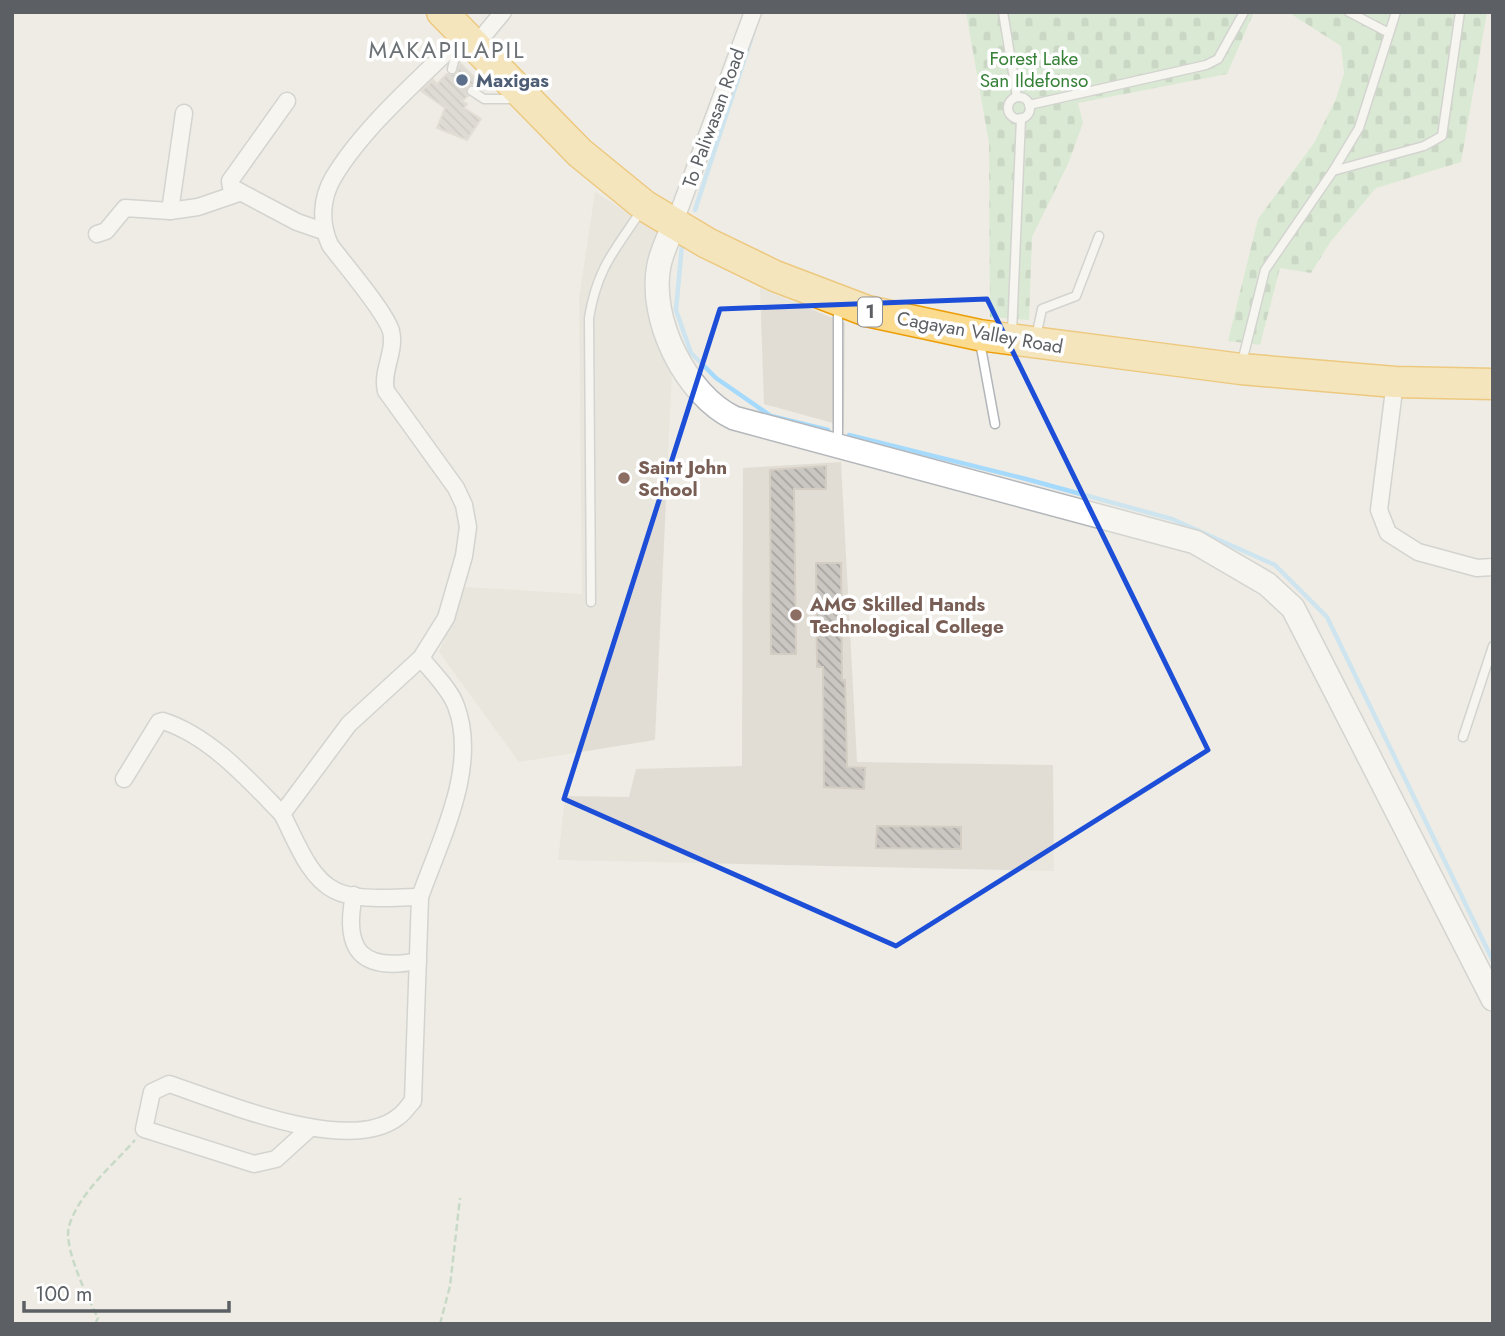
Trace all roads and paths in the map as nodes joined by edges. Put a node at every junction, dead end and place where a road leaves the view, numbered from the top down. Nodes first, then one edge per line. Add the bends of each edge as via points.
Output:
1 (442, 12) edge
2 (503, 12) edge
3 (752, 12) edge
4 (1003, 12) edge
5 (1244, 12) edge
6 (1349, 12) edge
7 (1396, 12) edge
8 (1460, 12) edge
9 (1390, 33) junction
10 (468, 41) junction
11 (452, 69) dead end
12 (472, 91) dead end
13 (1017, 97) junction
14 (524, 98) junction
15 (287, 101) dead end
16 (1029, 105) junction
17 (184, 113) dead end
18 (1021, 118) junction
19 (1333, 171) junction
20 (239, 193) junction
21 (645, 206) junction
22 (170, 211) junction
23 (674, 224) junction
24 (323, 231) junction
25 (97, 234) dead end
26 (1099, 236) dead end
27 (838, 301) junction
28 (979, 335) junction
29 (1023, 341) junction
30 (1241, 369) junction
31 (1395, 382) junction
32 (1493, 384) edge
33 (995, 425) dead end
34 (838, 446) junction
35 (1493, 567) edge
36 (591, 602) dead end
37 (1493, 646) edge
38 (421, 658) junction
39 (1463, 737) dead end
40 (124, 779) dead end
41 (282, 814) junction
42 (354, 895) junction
43 (420, 897) junction
44 (418, 961) junction
45 (1493, 999) edge
46 (144, 1129) junction
47 (309, 1129) junction
48 (460, 1198) dead end
49 (95, 1324) edge
50 (440, 1324) edge

1 - 10 highway, Cagayan Valley Road / 1
2 - 10 street
3 - 23 street, To Paliwasan Road
4 - 13 lane
5 - 16 lane via 1218,59 1206,65
6 - 9 lane
7 - 9 lane
8 - 19 lane via 1442,136 1424,146
9 - 19 lane via 1359,128
10 - 11 lane
10 - 14 highway, Cagayan Valley Road / 1
10 - 24 street via 396,103 333,179 322,213
12 - 14 lane via 484,99
13 - 16 lane via 1028,100
13 - 18 lane via 1007,106 1009,115
14 - 21 highway, Cagayan Valley Road / 1 via 580,153
15 - 20 street via 230,181
16 - 18 lane
17 - 22 street
18 - 29 lane
19 - 30 lane via 1265,270
20 - 22 street
20 - 24 street
21 - 23 highway, Cagayan Valley Road / 1
21 - 36 lane via 603,266 589,318
22 - 25 street via 124,208 106,231
23 - 27 highway, Cagayan Valley Road / 1 via 775,276
23 - 34 street via 659,264 657,284 668,337 705,400 734,418
24 - 38 street via 391,332 391,354 383,379 386,391 464,505 468,527 464,556 446,618
26 - 29 lane via 1076,296 1042,309
27 - 28 highway, Cagayan Valley Road / 1
27 - 34 lane
28 - 29 highway, Cagayan Valley Road / 1
28 - 33 lane
29 - 30 highway, Cagayan Valley Road / 1
30 - 31 highway, Cagayan Valley Road / 1
31 - 32 highway, Cagayan Valley Road / 1
31 - 35 street via 1378,510 1388,533 1418,552 1477,568
34 - 45 street via 1195,542 1267,583 1293,608 1313,643
37 - 39 lane
38 - 41 street via 349,724
38 - 43 street via 456,703 466,739 456,795
40 - 41 street via 163,721 203,743
41 - 42 street via 318,876 334,890
42 - 43 street
42 - 44 street via 349,931 363,955 384,964
43 - 44 street
44 - 47 street via 413,1101 398,1117 380,1126 356,1131
46 - 47 street via 254,1164 276,1159
46 - 47 street via 152,1092 169,1084
46 - 49 path via 85,1198 68,1228 75,1270 98,1318
48 - 50 path via 450,1286

